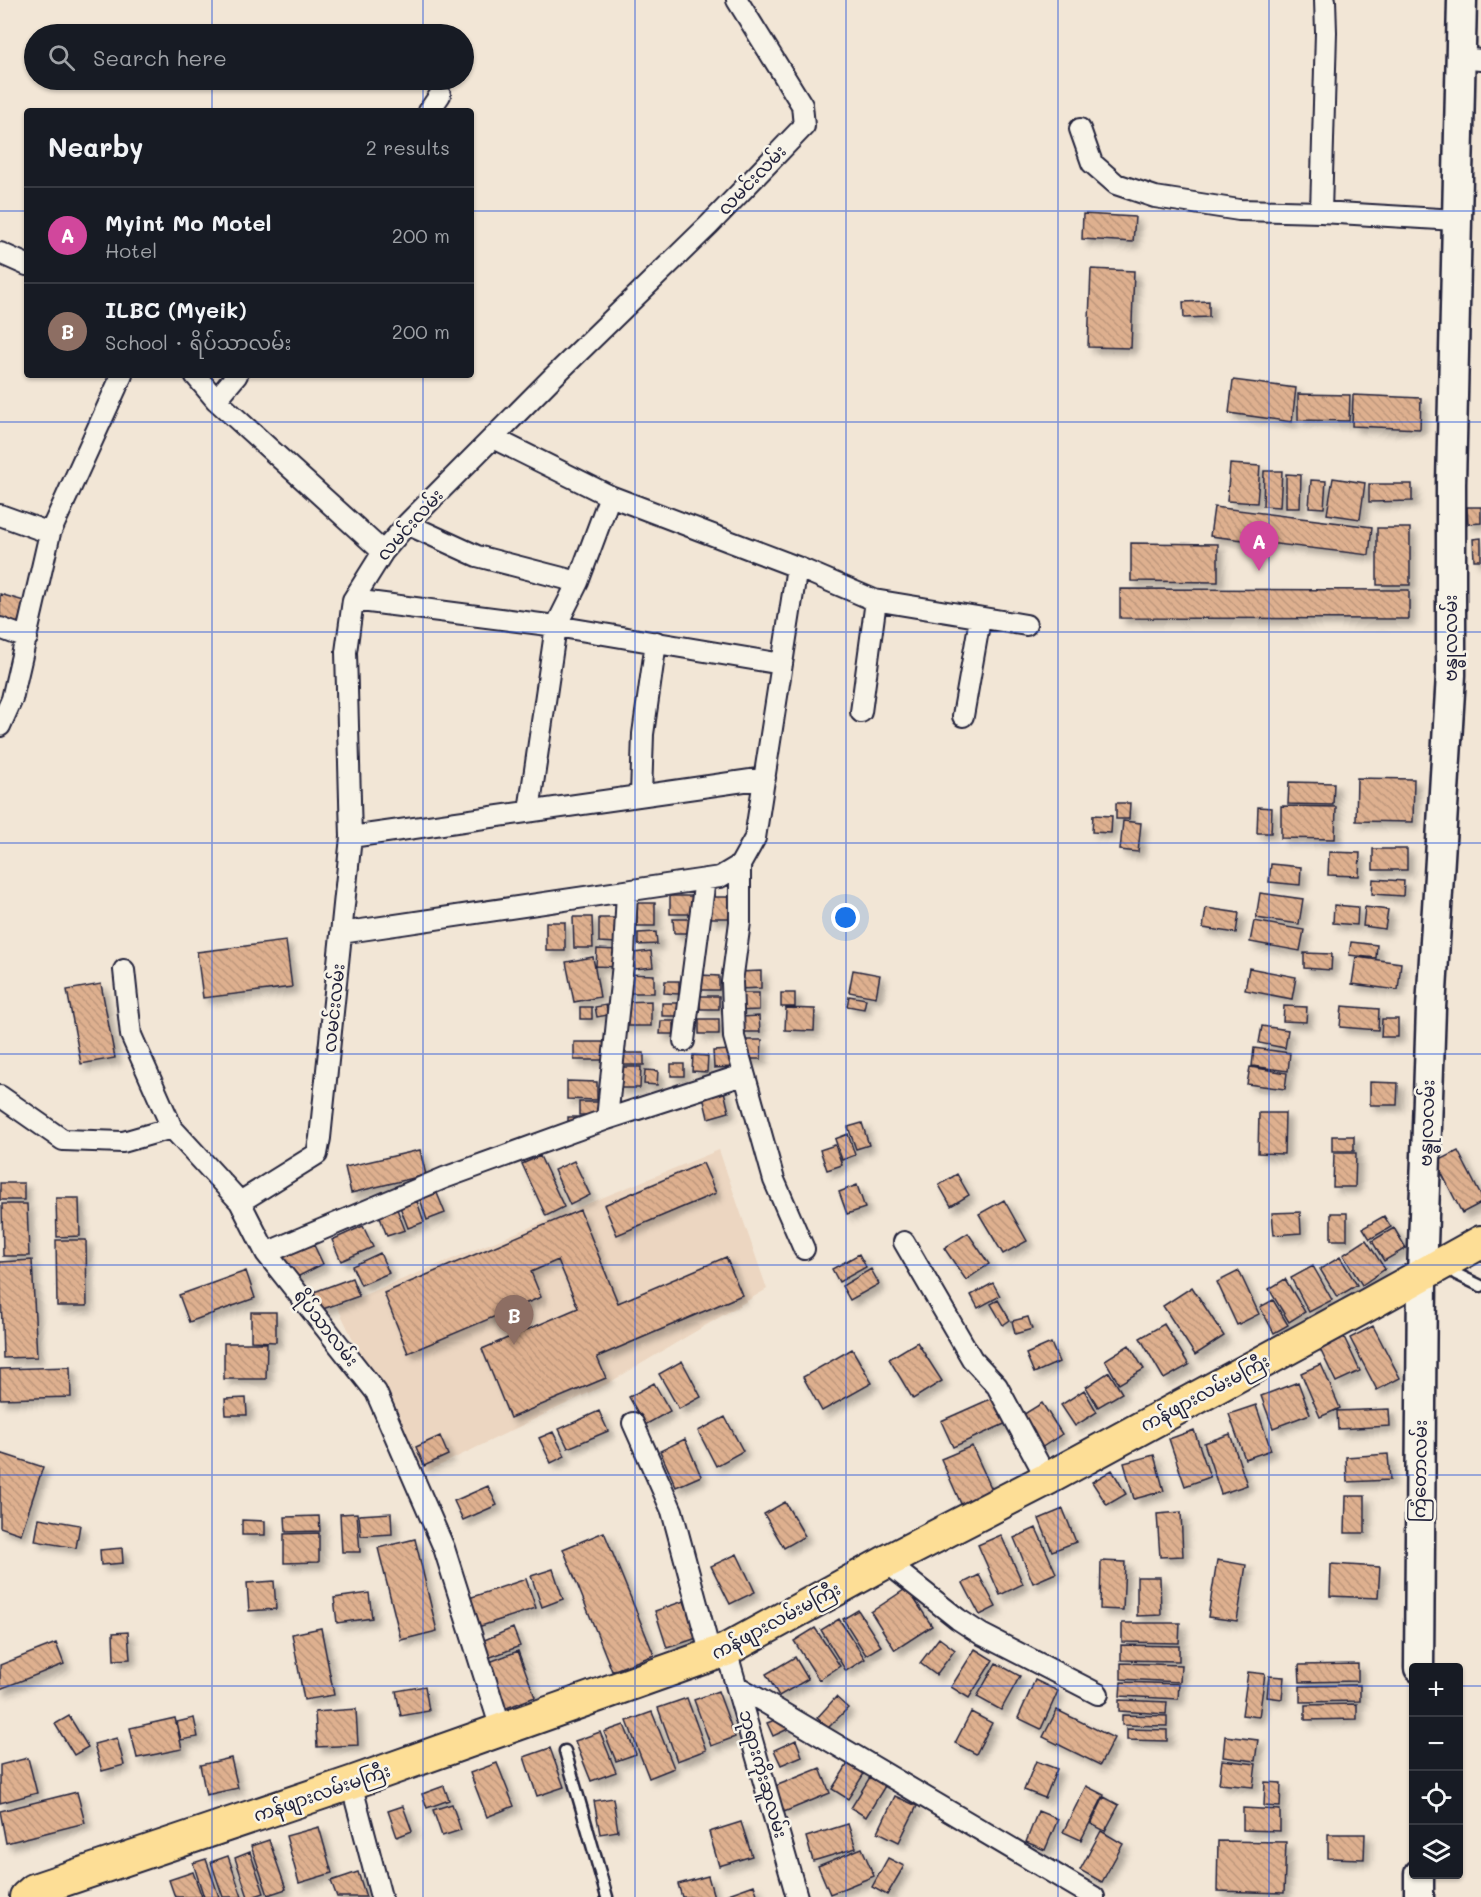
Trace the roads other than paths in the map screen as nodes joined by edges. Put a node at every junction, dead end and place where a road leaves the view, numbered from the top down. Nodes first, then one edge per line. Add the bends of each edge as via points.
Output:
1 (737, 0) edge
2 (1325, 0) edge
3 (1461, 0) edge
4 (1471, 59) edge
5 (1080, 129) dead end
6 (1321, 212) junction
7 (1456, 220) junction
8 (0, 253) edge
9 (24, 264) edge
10 (121, 378) edge
11 (198, 378) edge
12 (234, 378) edge
13 (216, 400) junction
14 (493, 438) junction
15 (610, 496) junction
16 (0, 515) edge
17 (407, 524) junction
18 (50, 533) junction
19 (383, 552) junction
20 (797, 567) junction
21 (578, 582) junction
22 (353, 600) junction
23 (874, 600) junction
24 (980, 619) junction
25 (1026, 625) dead end
26 (556, 626) junction
27 (0, 628) edge
28 (27, 638) junction
29 (656, 642) junction
30 (782, 664) junction
31 (861, 712) dead end
32 (963, 716) dead end
33 (0, 726) edge
34 (765, 778) junction
35 (641, 795) junction
36 (529, 811) junction
37 (351, 837) junction
38 (740, 865) junction
39 (705, 879) junction
40 (627, 891) junction
41 (341, 933) junction
42 (124, 970) dead end
43 (684, 1041) dead end
44 (743, 1075) junction
45 (0, 1095) edge
46 (607, 1119) junction
47 (172, 1128) junction
48 (240, 1202) junction
49 (904, 1242) dead end
50 (1481, 1242) edge
51 (804, 1249) dead end
52 (266, 1252) junction
53 (1433, 1269) junction
54 (1481, 1286) edge
55 (633, 1423) dead end
56 (1047, 1479) junction
57 (886, 1562) junction
58 (719, 1653) junction
59 (1419, 1663) edge
60 (737, 1686) junction
61 (1098, 1694) dead end
62 (501, 1729) junction
63 (565, 1751) dead end
64 (351, 1784) junction
65 (1419, 1879) edge
66 (25, 1895) edge
67 (381, 1897) edge
68 (607, 1897) edge
69 (797, 1897) edge
70 (1094, 1897) edge
71 (1419, 1897) edge

1 - 14 street, လမင်းလမ်း via 802,105 804,126
2 - 6 street
3 - 4 street, ဗန္ဓုလလမ်း
4 - 7 street, ဗန္ဓုလလမ်း
5 - 6 street via 1092,163 1116,184 1155,196 1239,210
6 - 7 street
7 - 53 street, ဗန္ဓုလလမ်း via 1450,484 1451,675 1431,1008
8 - 9 street
10 - 18 street
11 - 13 street
12 - 13 street
13 - 19 street
14 - 15 street
14 - 17 street, လမင်းလမ်း
15 - 20 street
15 - 21 street
16 - 18 street
17 - 19 street, လမင်းလမ်း
17 - 21 street via 477,556
18 - 28 street
19 - 22 street, လမင်းလမ်း
20 - 23 street
20 - 30 street
21 - 26 street
22 - 26 street
22 - 37 street, လမင်းလမ်း via 346,652
23 - 24 street
23 - 31 street
24 - 25 street
24 - 32 street
26 - 29 street
26 - 36 street
27 - 28 street
28 - 33 street via 12,699
29 - 30 street
29 - 35 street via 643,734
30 - 34 street
34 - 35 street
34 - 38 street via 755,838
35 - 36 street
36 - 37 street
37 - 41 street, လမင်းလမ်း
38 - 39 street via 720,877
38 - 44 street via 740,922 732,982 734,1037
39 - 40 street
39 - 43 street
40 - 41 street
40 - 46 street
41 - 48 street, လမင်းလမ်း via 316,1154
42 - 47 street, ရိပ်သာလမ်း via 131,1035
44 - 46 street
44 - 51 street via 774,1180
45 - 47 street via 63,1140 123,1142
46 - 52 street via 444,1178
47 - 48 street, ရိပ်သာလမ်း
48 - 52 street, ရိပ်သာလမ်း
49 - 56 street via 972,1359 997,1386
50 - 53 main road, ကန်ဖျားလမ်းမကြီး
52 - 62 street, ရိပ်သာလမ်း via 376,1392 444,1548
53 - 54 lane
53 - 56 main road, ကန်ဖျားလမ်းမကြီး
53 - 59 street, ကြံတောလမ်း
55 - 58 street, ဘုရားကိုးဆူလမ်း via 672,1511
56 - 57 main road, ကန်ဖျားလမ်းမကြီး
57 - 58 main road, ကန်ဖျားလမ်းမကြီး
57 - 61 street via 981,1634
58 - 60 street, ဘုရားကိုးဆူလမ်း
58 - 62 main road, ကန်ဖျားလမ်းမကြီး
60 - 69 street, ဘုရားကိုးဆူလမ်း
60 - 70 street
62 - 64 main road, ကန်ဖျားလမ်းမကြီး
63 - 68 lane
64 - 66 main road, ကန်ဖျားလမ်းမကြီး
64 - 67 street
65 - 71 street

